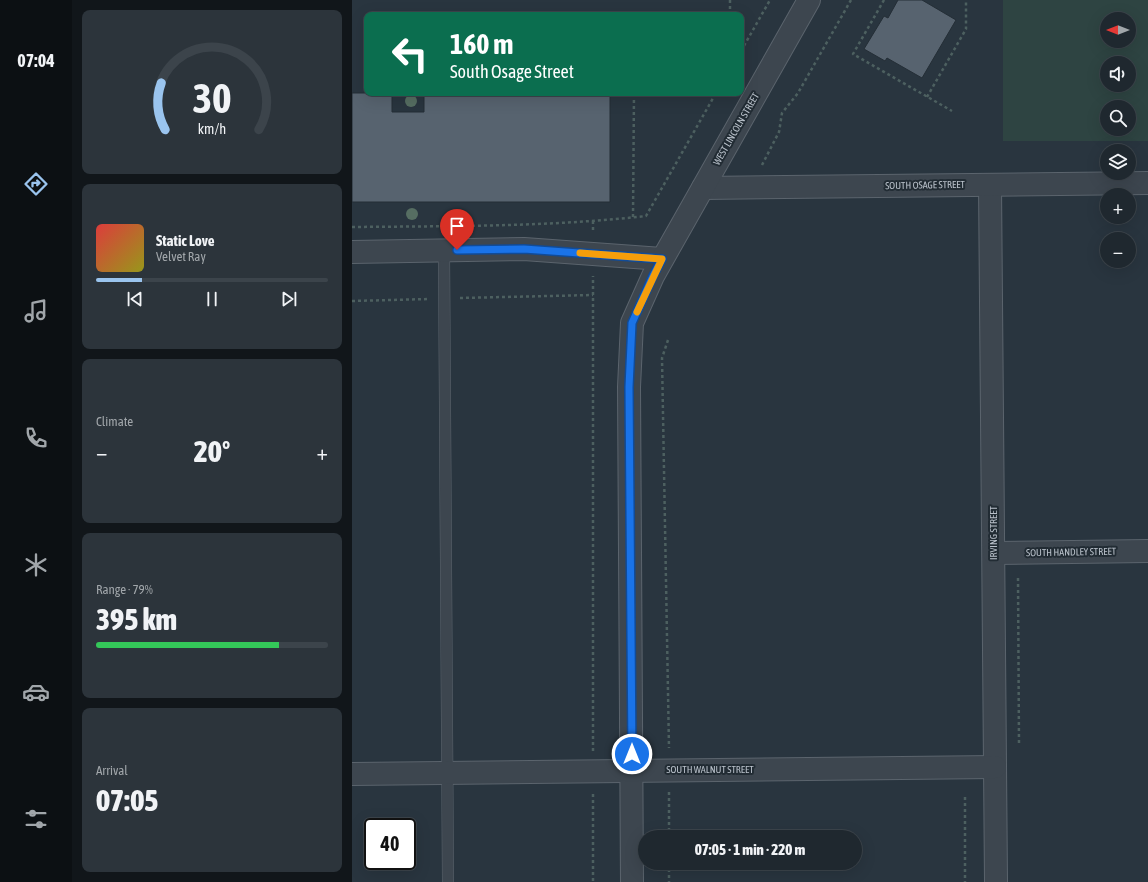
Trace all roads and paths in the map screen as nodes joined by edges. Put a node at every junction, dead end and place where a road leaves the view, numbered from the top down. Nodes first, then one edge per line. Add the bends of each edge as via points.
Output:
1 (730, 0) edge
2 (770, 0) edge
3 (809, 0) edge
4 (851, 0) edge
5 (884, 0) edge
6 (966, 0) edge
7 (730, 12) edge
8 (744, 46) edge
9 (634, 96) edge
10 (714, 96) edge
11 (927, 97) junction
12 (952, 111) dead end
13 (1148, 183) edge
14 (990, 185) junction
15 (751, 187) junction
16 (703, 188) junction
17 (633, 217) junction
18 (593, 221) junction
19 (352, 227) edge
20 (444, 251) junction
21 (352, 252) edge
22 (593, 254) junction
23 (662, 259) junction
24 (593, 295) junction
25 (444, 298) junction
26 (352, 301) edge
27 (668, 340) dead end
28 (1148, 551) edge
29 (994, 553) junction
30 (1018, 578) dead end
31 (1019, 749) dead end
32 (995, 767) junction
33 (592, 770) junction
34 (632, 770) junction
35 (669, 770) junction
36 (448, 772) junction
37 (352, 774) edge
38 (965, 797) dead end
39 (669, 830) edge
40 (669, 870) edge
41 (448, 882) edge
42 (593, 882) edge
43 (632, 882) edge
44 (669, 882) edge
45 (965, 882) edge
46 (996, 882) edge

1 - 7 path
2 - 8 path
3 - 16 street, WEST LINCOLN STREET
4 - 15 path via 798,93 782,113 779,132
5 - 11 path via 853,54
6 - 11 path via 966,29
9 - 17 path
10 - 17 path via 646,216
11 - 12 path
13 - 14 street, SOUTH OSAGE STREET
14 - 15 street, SOUTH OSAGE STREET
14 - 29 street, IRVING STREET
15 - 16 street, SOUTH OSAGE STREET
16 - 23 street, WEST LINCOLN STREET
17 - 18 path
18 - 19 path via 504,226
18 - 22 path
20 - 21 street
20 - 22 street via 524,249
20 - 25 lane
22 - 23 street
22 - 24 path
23 - 34 street, WEST LINCOLN STREET via 632,323 629,395
24 - 25 path
24 - 33 path
25 - 26 path
25 - 36 lane
27 - 35 path via 662,358
28 - 29 street, SOUTH HANDLEY STREET
29 - 32 street, IRVING STREET
30 - 31 path
32 - 35 street, SOUTH WALNUT STREET
32 - 46 street, IRVING STREET
33 - 34 street, SOUTH WALNUT STREET
33 - 36 street, SOUTH WALNUT STREET
33 - 42 path
34 - 35 street, SOUTH WALNUT STREET
34 - 43 street, WEST LINCOLN STREET
35 - 39 path
36 - 37 street, SOUTH WALNUT STREET
36 - 41 lane
38 - 45 path
40 - 44 path

